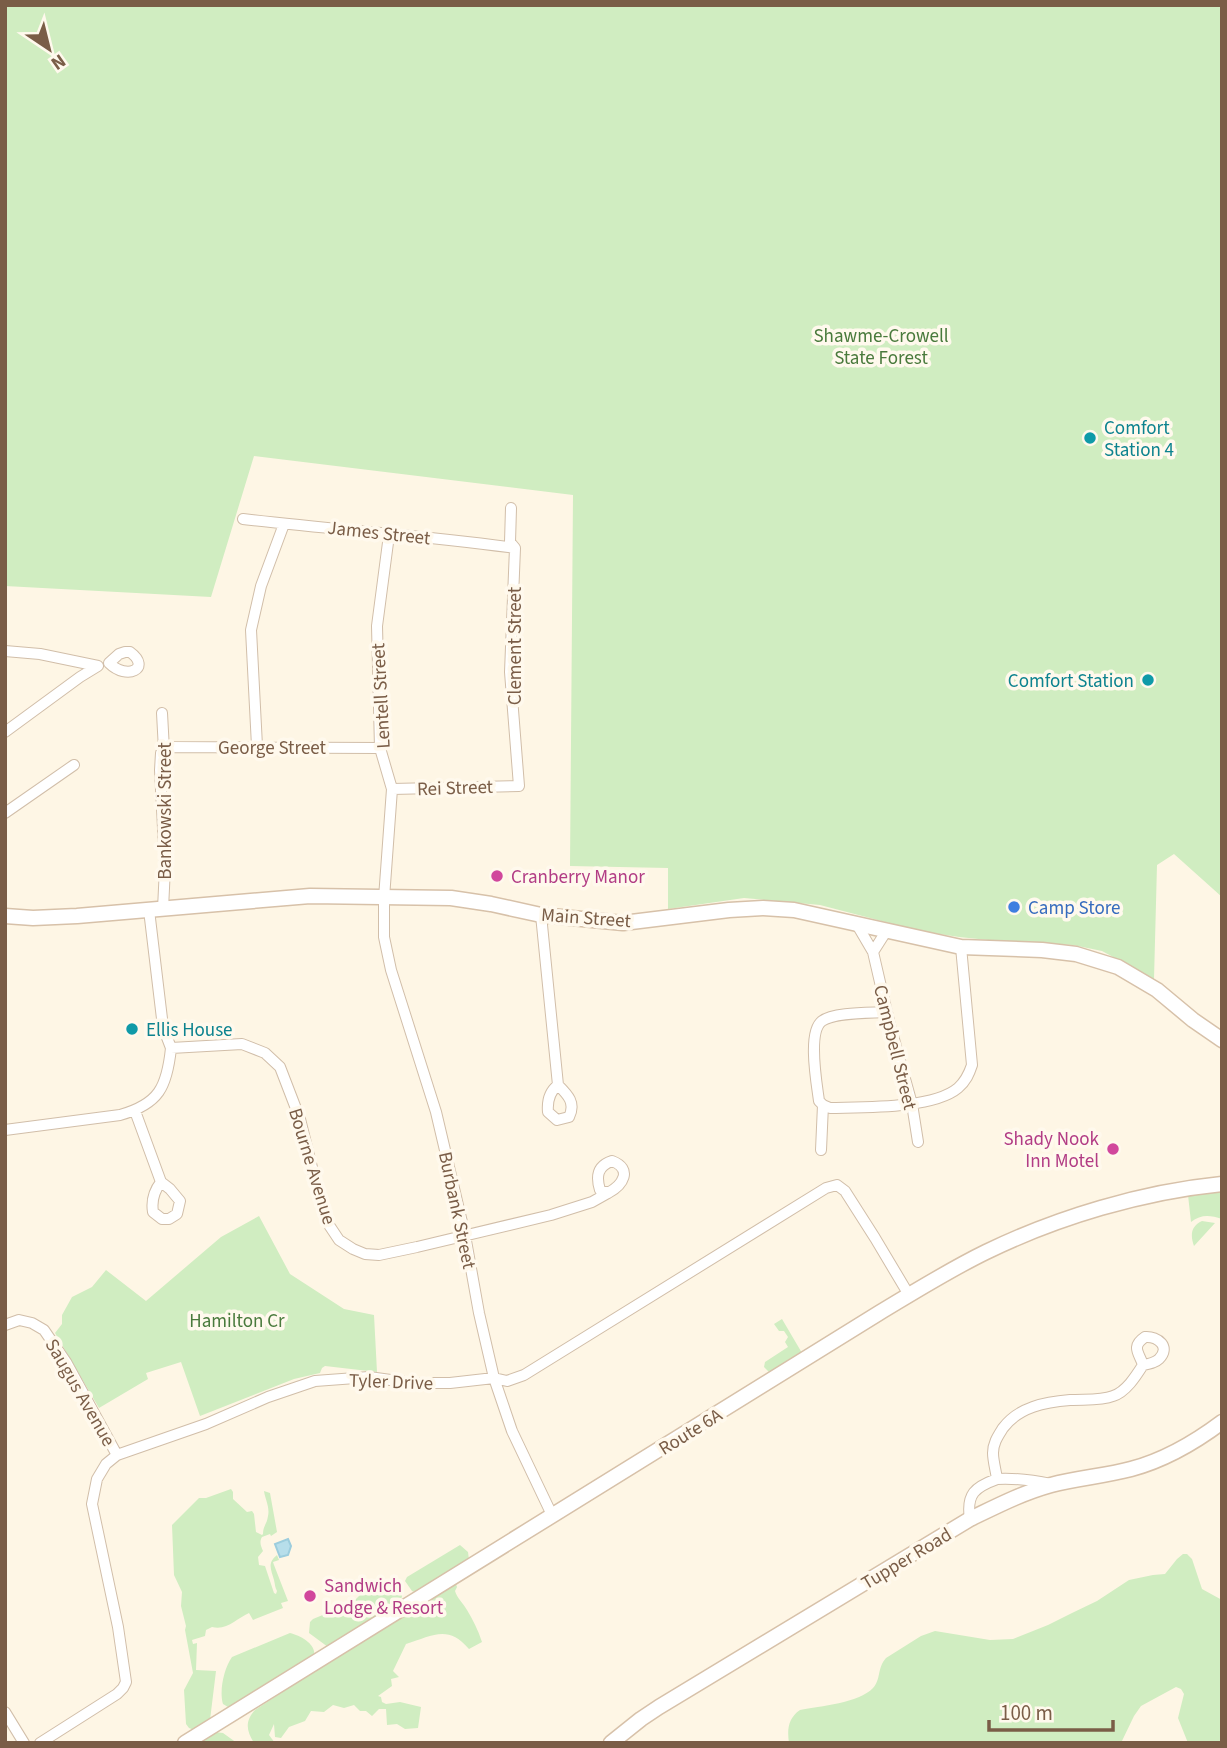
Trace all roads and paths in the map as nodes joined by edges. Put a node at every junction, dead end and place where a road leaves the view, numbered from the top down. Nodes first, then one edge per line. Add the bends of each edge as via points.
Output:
1 (511, 508) dead end
2 (243, 519) dead end
3 (284, 524) junction
4 (389, 535) junction
5 (514, 548) junction
6 (5, 651) edge
7 (162, 713) dead end
8 (5, 732) edge
9 (257, 746) junction
10 (380, 748) junction
11 (164, 750) junction
12 (74, 765) dead end
13 (519, 786) joint
14 (392, 789) junction
15 (5, 813) edge
16 (384, 898) junction
17 (156, 910) junction
18 (541, 915) junction
19 (5, 916) edge
20 (855, 922) junction
21 (887, 930) junction
22 (961, 947) junction
23 (873, 952) junction
24 (887, 1012) junction
25 (1222, 1040) edge
26 (171, 1048) junction
27 (558, 1085) dead end
28 (912, 1104) junction
29 (822, 1105) junction
30 (135, 1111) junction
31 (5, 1130) edge
32 (918, 1142) dead end
33 (821, 1150) dead end
34 (161, 1182) dead end
35 (1222, 1184) edge
36 (608, 1193) dead end
37 (465, 1235) junction
38 (909, 1295) junction
39 (5, 1325) edge
40 (1143, 1366) dead end
41 (494, 1378) junction
42 (1222, 1422) edge
43 (117, 1455) junction
44 (997, 1479) junction
45 (1052, 1485) junction
46 (552, 1516) junction
47 (971, 1519) junction
48 (5, 1712) edge
49 (23, 1743) edge
50 (40, 1743) edge
51 (185, 1743) edge
52 (611, 1743) edge

1 - 5 street, Clement Street via 510,542
2 - 3 street, James Street
3 - 4 street, James Street
3 - 9 street via 261,586 251,630
4 - 5 street, James Street
4 - 10 street, Lentell Street via 377,626
5 - 13 street, Clement Street via 510,672
6 - 8 street via 103,665
7 - 11 street, Bankowski Street
9 - 10 street, George Street
9 - 11 street, George Street
10 - 14 street, Lentell Street
11 - 17 street, Bankowski Street via 160,770 165,867
12 - 15 street
13 - 14 street, Rei Street
14 - 16 street, Lentell Street
16 - 17 main road, Main Street via 310,896
16 - 18 main road, Main Street via 451,898
16 - 37 street, Burbank Street via 384,937 391,970 436,1112
17 - 19 main road, Main Street
17 - 26 street via 163,1027
18 - 20 main road, Main Street via 624,923 762,908
18 - 27 street
20 - 21 main road, Main Street
20 - 23 street, Campbell Street
21 - 22 main road, Main Street
21 - 23 street
22 - 25 main road, Main Street via 1076,954 1118,967 1157,990
22 - 28 street via 972,1065 969,1076 957,1089
23 - 24 street, Campbell Street
24 - 28 street, Campbell Street
24 - 29 street via 835,1016 817,1026 816,1072
26 - 30 street via 161,1089
26 - 37 street, Bourne Avenue via 242,1044 265,1053 279,1067 300,1119 321,1203 339,1241 365,1254 379,1255
28 - 29 street
28 - 32 street, Campbell Street
29 - 33 street
30 - 31 street
30 - 34 street
35 - 38 main road, Route 6A via 1149,1196 1045,1227 986,1252
36 - 37 street, Bourne Avenue via 551,1215
37 - 41 street, Burbank Street
38 - 41 street, Tyler Drive via 837,1185 524,1375 507,1381
38 - 46 main road, Route 6A
39 - 43 street, Saugus Avenue via 19,1320 44,1330
40 - 44 street via 1109,1398 1066,1400 1015,1415 994,1445
41 - 43 street, Tyler Drive via 450,1383 369,1377 315,1381
41 - 46 street, Burbank Street via 512,1431
42 - 45 main road, Tupper Road via 1156,1462
43 - 50 street via 101,1471 92,1504 126,1682 117,1694
44 - 45 street via 1031,1479
44 - 47 street via 976,1489 970,1498
45 - 47 main road, Tupper Road via 1019,1495
46 - 51 main road, Route 6A
47 - 52 main road, Tupper Road via 659,1707
48 - 49 street

